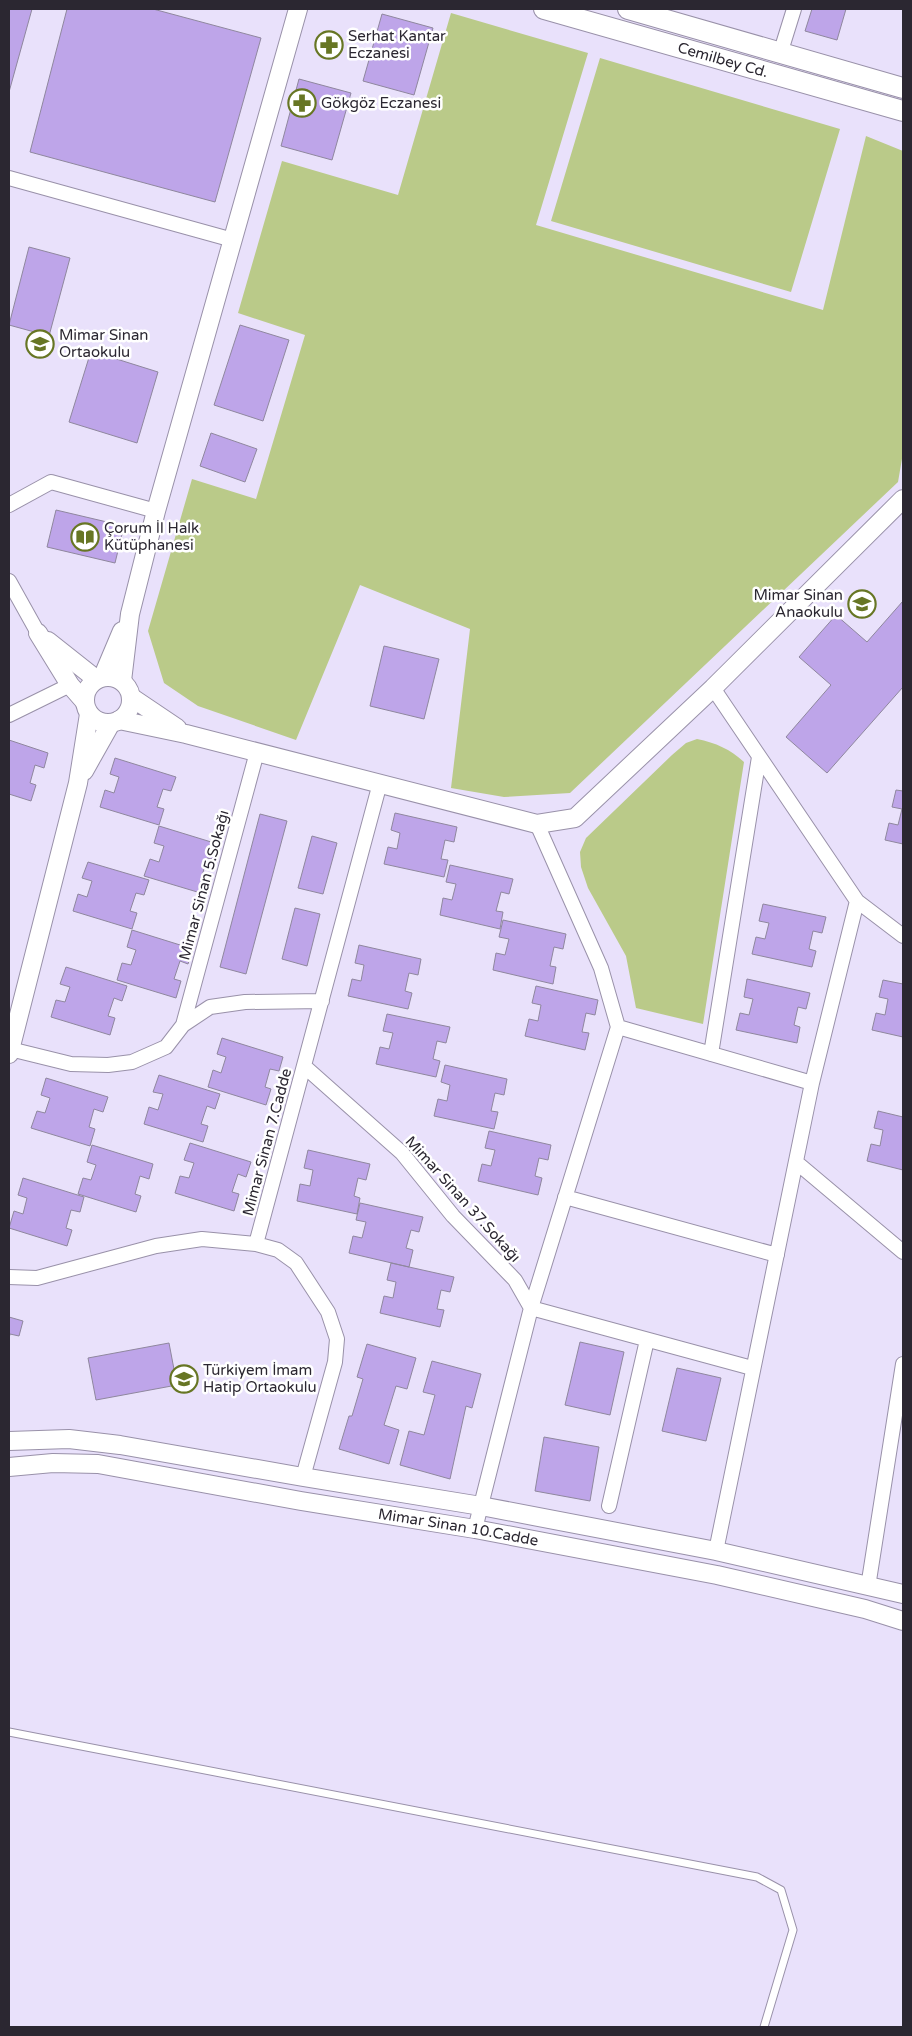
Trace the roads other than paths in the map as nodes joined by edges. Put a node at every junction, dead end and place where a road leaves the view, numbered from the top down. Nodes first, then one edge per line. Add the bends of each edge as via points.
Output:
1 (298, 9) edge
2 (544, 9) edge
3 (628, 9) edge
4 (794, 9) edge
5 (780, 54) junction
6 (903, 88) edge
7 (903, 111) edge
8 (9, 178) edge
9 (233, 240) junction
10 (903, 499) edge
11 (9, 506) edge
12 (156, 511) junction
13 (9, 581) edge
14 (130, 614) junction
15 (38, 633) junction
16 (100, 678) junction
17 (70, 685) junction
18 (712, 688) junction
19 (127, 689) junction
20 (86, 707) junction
21 (9, 715) edge
22 (115, 721) junction
23 (186, 734) junction
24 (257, 752) junction
25 (759, 757) junction
26 (78, 783) junction
27 (380, 783) junction
28 (537, 824) junction
29 (857, 901) junction
30 (903, 936) edge
31 (322, 1001) junction
32 (182, 1025) junction
33 (618, 1027) junction
34 (10, 1052) edge
35 (711, 1054) junction
36 (304, 1066) junction
37 (812, 1083) junction
38 (796, 1162) junction
39 (565, 1197) junction
40 (256, 1244) junction
41 (903, 1252) edge
42 (776, 1255) junction
43 (9, 1277) edge
44 (531, 1308) junction
45 (647, 1340) junction
46 (903, 1364) edge
47 (752, 1368) junction
48 (9, 1441) edge
49 (9, 1467) edge
50 (303, 1477) junction
51 (481, 1506) junction
52 (608, 1506) dead end
53 (475, 1529) junction
54 (716, 1551) junction
55 (868, 1587) junction
56 (903, 1594) edge
57 (903, 1621) edge
58 (9, 1732) edge
59 (764, 2027) edge

1 - 9 street
2 - 7 main road, Cemilbey Cd.
3 - 5 main road, Cemilbey Cd.
4 - 5 street
5 - 6 main road, Cemilbey Cd.
8 - 9 street
9 - 12 street
10 - 18 street
11 - 12 street via 51,482
12 - 14 street
13 - 15 street
14 - 16 street
14 - 19 street
15 - 16 street
15 - 17 street
16 - 19 street via 113,677
16 - 20 street via 87,688
17 - 20 street
17 - 21 street
18 - 25 street
18 - 28 street via 575,818
19 - 22 street via 130,706 126,714
19 - 23 street
20 - 22 street via 99,721
20 - 26 street
22 - 23 street
22 - 26 street
23 - 24 street
24 - 27 street
24 - 32 street, Mimar Sinan 5.Sokağı
25 - 29 street
25 - 35 street
26 - 34 street
27 - 28 street
27 - 31 street, Mimar Sinan 7.Cadde
28 - 33 street via 601,968
29 - 30 street
29 - 37 street
31 - 32 street via 245,1002 210,1007
31 - 36 street, Mimar Sinan 7.Cadde
32 - 34 street via 166,1047 132,1062 70,1064
33 - 35 street
33 - 39 street
35 - 37 street
36 - 40 street, Mimar Sinan 7.Cadde
36 - 44 street, Mimar Sinan 37.Sokağı via 402,1153 452,1216 515,1280
37 - 38 street
38 - 41 street
38 - 42 street
39 - 42 street
39 - 44 street
40 - 43 street via 202,1239 156,1246 37,1278
40 - 50 street via 278,1250 296,1263 328,1312 337,1339 335,1362
42 - 47 street
44 - 45 street
44 - 51 street
45 - 47 street
45 - 52 street
46 - 55 street
47 - 54 street
48 - 50 street, Mimar Sinan 10.Cadde via 69,1439 103,1443
49 - 53 street, Mimar Sinan 10.Cadde via 53,1463 98,1464
50 - 51 street, Mimar Sinan 10.Cadde
51 - 53 street
51 - 54 street, Mimar Sinan 10.Cadde
53 - 57 street, Mimar Sinan 10.Cadde via 717,1575 865,1609
54 - 55 street, Mimar Sinan 10.Cadde
55 - 56 street, Mimar Sinan 10.Cadde
58 - 59 lane via 757,1877 782,1890 793,1930

